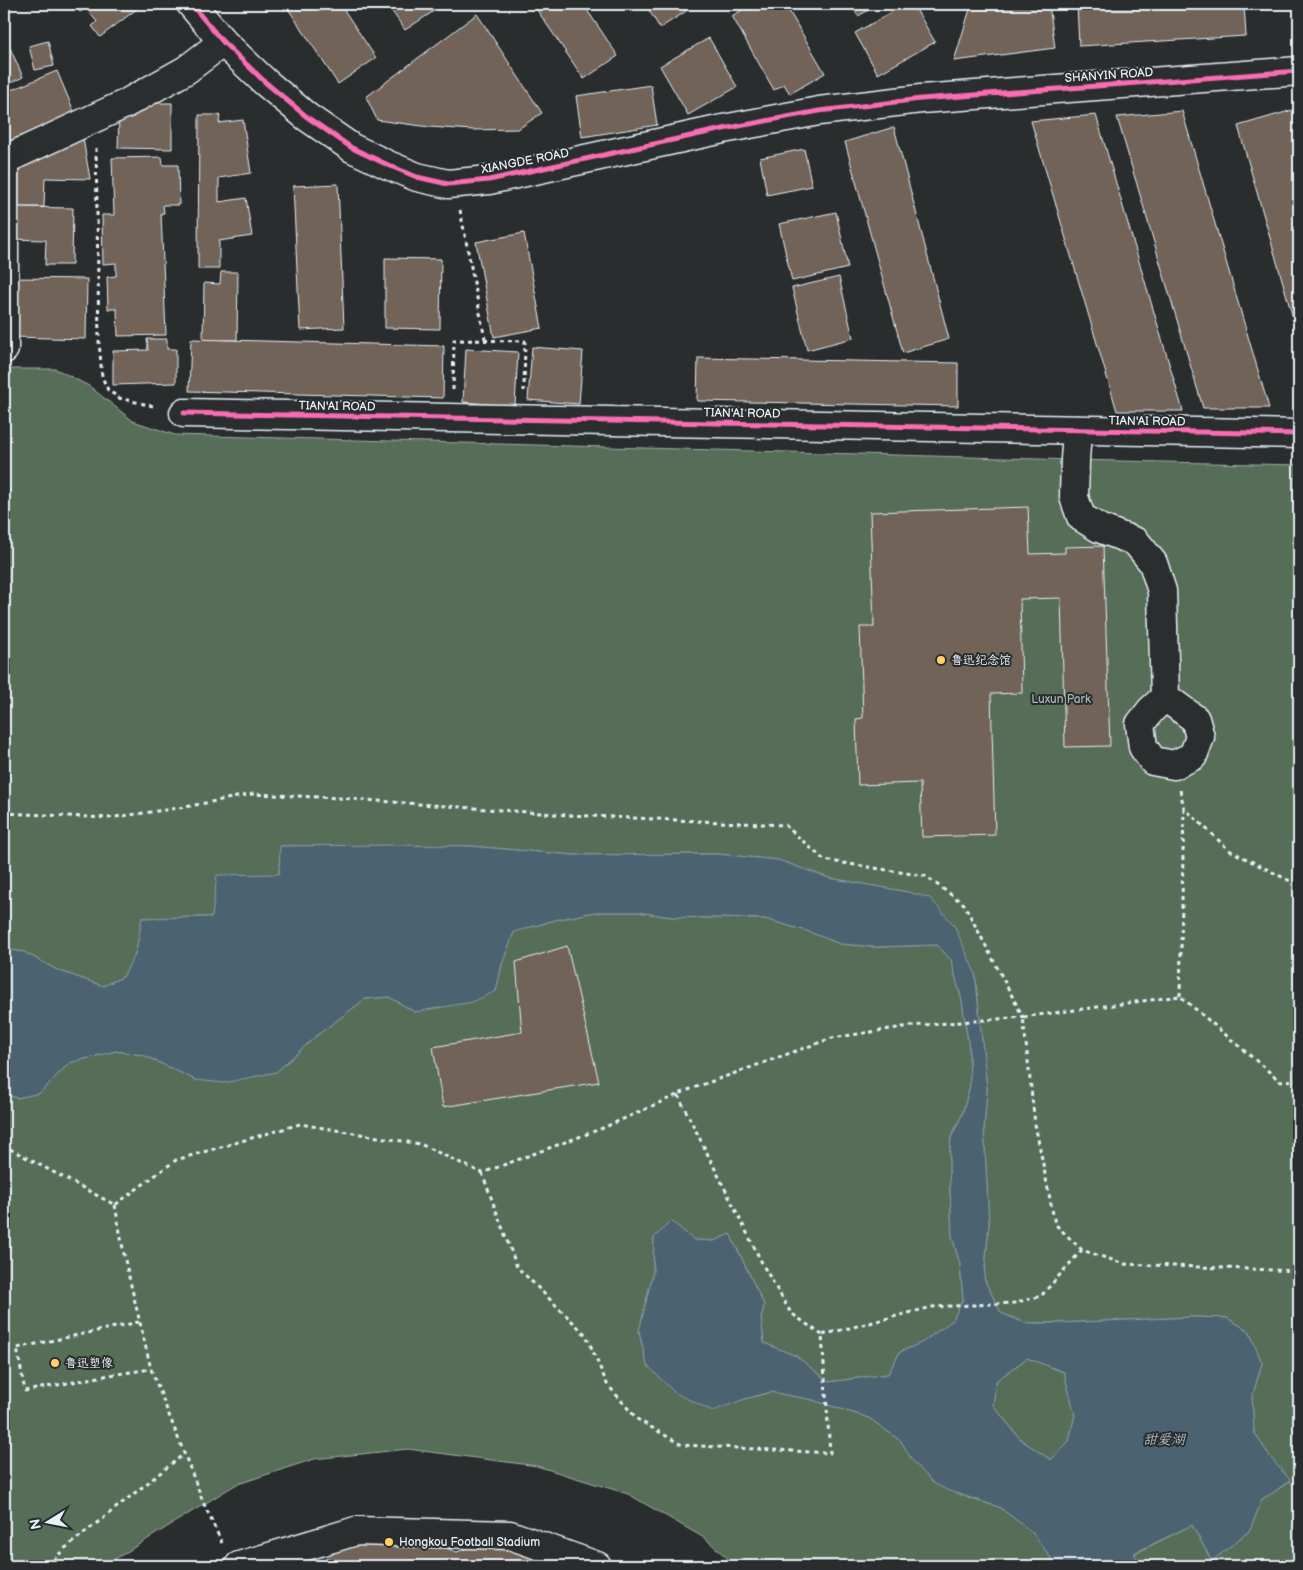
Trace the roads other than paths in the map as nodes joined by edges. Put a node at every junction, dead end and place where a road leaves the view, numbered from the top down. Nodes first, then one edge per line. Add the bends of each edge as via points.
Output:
1 (191, 4) edge
2 (224, 42) junction
3 (1299, 71) edge
4 (921, 99) joint
5 (4, 160) edge
6 (4, 349) edge
7 (184, 413) road end
8 (1077, 430) junction
9 (1299, 434) edge
10 (1165, 697) junction
11 (232, 1557) edge
12 (596, 1566) edge

1 - 2 street, XIANGDE ROAD
2 - 4 street, XIANGDE ROAD via 300,112 352,148 417,177 448,184 488,180 819,111
2 - 5 street via 186,70 125,104
3 - 4 street, SHANYIN ROAD
5 - 6 street
7 - 8 street, TIAN'AI ROAD
8 - 9 street, TIAN'AI ROAD
8 - 10 street via 1074,497 1081,517 1099,528 1136,542 1153,563 1162,591
10 - 10 street via 1140,724 1143,746 1153,761 1174,766 1193,756 1200,736 1195,719
11 - 12 street via 356,1530 510,1534

